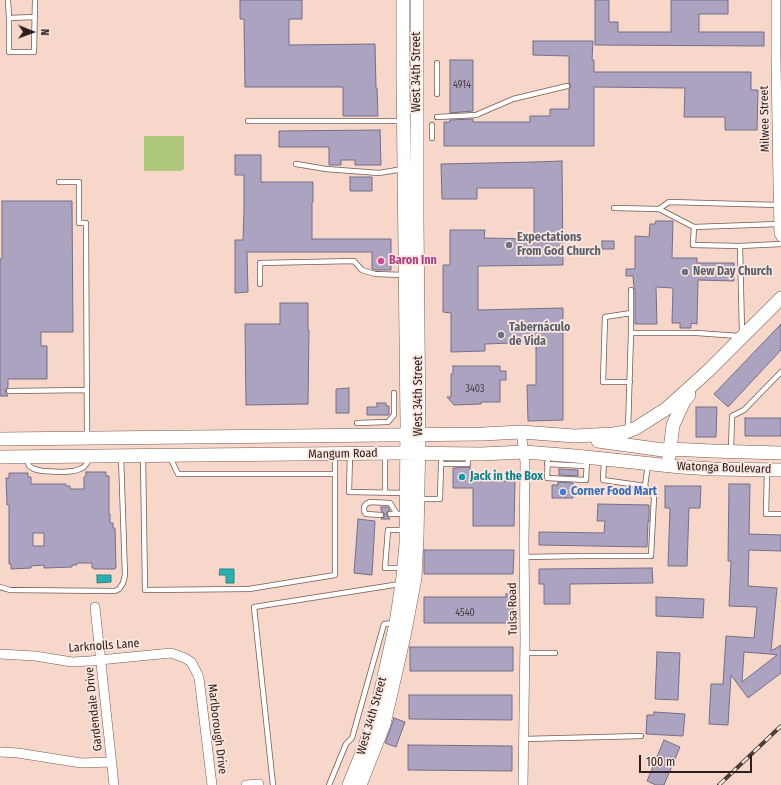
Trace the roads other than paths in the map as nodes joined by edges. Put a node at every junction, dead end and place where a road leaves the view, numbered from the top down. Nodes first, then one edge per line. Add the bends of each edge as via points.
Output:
1 (8, 0) edge
2 (35, 0) edge
3 (403, 0) edge
4 (417, 0) edge
5 (776, 0) edge
6 (34, 17) junction
7 (9, 18) junction
8 (437, 63) dead end
9 (567, 86) dead end
10 (437, 94) dead end
11 (438, 117) dead end
12 (404, 121) junction
13 (417, 121) junction
14 (248, 122) dead end
15 (432, 125) dead end
16 (432, 138) dead end
17 (296, 164) dead end
18 (404, 169) junction
19 (59, 182) dead end
20 (778, 205) junction
21 (614, 208) dead end
22 (659, 209) junction
23 (779, 224) junction
24 (694, 227) junction
25 (781, 237) edge
26 (781, 244) edge
27 (740, 246) junction
28 (405, 275) junction
29 (260, 284) dead end
30 (631, 290) dead end
31 (781, 298) edge
32 (631, 313) junction
33 (631, 333) junction
34 (742, 336) junction
35 (708, 370) junction
36 (781, 372) edge
37 (630, 382) junction
38 (87, 390) junction
39 (9, 391) dead end
40 (394, 393) dead end
41 (358, 423) dead end
42 (628, 431) junction
43 (521, 432) junction
44 (285, 435) junction
45 (413, 435) junction
46 (575, 436) junction
47 (87, 438) junction
48 (0, 439) edge
49 (670, 449) junction
50 (731, 451) junction
51 (524, 452) junction
52 (350, 453) junction
53 (385, 453) junction
54 (413, 453) junction
55 (781, 453) edge
56 (285, 454) junction
57 (335, 454) junction
58 (88, 456) junction
59 (121, 456) junction
60 (143, 456) junction
61 (169, 456) junction
62 (0, 457) edge
63 (441, 459) junction
64 (548, 459) junction
65 (604, 459) junction
66 (587, 462) junction
67 (648, 464) junction
68 (668, 466) junction
69 (767, 470) junction
70 (781, 470) edge
71 (335, 474) junction
72 (645, 486) junction
73 (385, 492) junction
74 (406, 492) junction
75 (418, 499) junction
76 (381, 514) dead end
77 (390, 514) dead end
78 (402, 514) junction
79 (781, 514) edge
80 (406, 530) junction
81 (524, 557) junction
82 (406, 577) junction
83 (0, 587) edge
84 (95, 607) dead end
85 (396, 623) junction
86 (525, 653) junction
87 (555, 653) dead end
88 (0, 654) edge
89 (185, 658) joint
90 (100, 660) junction
91 (640, 736) dead end
92 (352, 738) junction
93 (524, 739) junction
94 (366, 743) junction
95 (0, 752) edge
96 (112, 762) junction
97 (259, 784) dead end
98 (114, 785) edge
99 (212, 785) edge
100 (246, 785) edge
101 (273, 785) edge
102 (329, 785) edge
103 (349, 785) edge
104 (360, 785) edge
105 (523, 785) edge

1 - 7 lane
2 - 6 lane
3 - 12 main road, West 34th Street
4 - 13 main road, West 34th Street
5 - 20 street, Milwee Street
6 - 7 lane
6 - 7 lane via 34,52 10,52
8 - 10 lane
9 - 11 lane via 513,99 476,115
12 - 13 main road
12 - 14 lane
12 - 18 main road, West 34th Street
13 - 45 main road, West 34th Street
15 - 16 lane
17 - 18 lane via 379,173
18 - 28 main road, West 34th Street
19 - 38 lane via 79,182 79,223 86,224
20 - 22 lane via 669,202
20 - 23 street, Milwee Street
21 - 22 lane
22 - 24 lane
23 - 24 lane
23 - 25 street, Milwee Street
24 - 27 lane via 693,245
26 - 27 lane
27 - 34 lane
28 - 29 lane via 375,274 362,270 354,261 260,263
28 - 45 main road, West 34th Street
30 - 32 lane
31 - 34 main road, Mangum Road
32 - 33 lane
32 - 37 lane via 605,317 603,382
33 - 34 lane
33 - 37 lane
34 - 35 main road, Mangum Road
35 - 42 main road, Mangum Road via 666,409
35 - 49 main road, Mangum Road via 684,401 673,425
36 - 50 lane via 744,410 732,416
37 - 42 lane
38 - 39 lane
38 - 47 lane
40 - 41 lane via 394,415 388,422
42 - 46 main road, Mangum Road
43 - 45 main road, Mangum Road
43 - 46 main road, Mangum Road
43 - 51 street, Tulsa Road
44 - 45 main road, Mangum Road
44 - 47 main road, Mangum Road
44 - 56 main road
45 - 54 main road, West 34th Street
46 - 49 main road, Mangum Road
47 - 48 main road, Mangum Road
47 - 58 main road
49 - 50 main road, Watonga Boulevard
49 - 68 main road, Mangum Road
50 - 55 main road, Watonga Boulevard
51 - 63 main road, Mangum Road via 468,454
51 - 64 main road, Mangum Road
51 - 81 street, Tulsa Road
52 - 53 main road, Mangum Road
52 - 57 main road, Mangum Road
52 - 73 lane via 349,492
53 - 54 main road, Mangum Road
53 - 73 lane
54 - 63 main road, Mangum Road
54 - 74 main road, West 34th Street
54 - 75 main road, West 34th Street
56 - 57 main road, Mangum Road
56 - 61 main road, Mangum Road
57 - 71 lane
58 - 59 main road, Mangum Road
58 - 62 main road, Mangum Road
59 - 60 main road, Mangum Road
59 - 83 lane via 125,575 119,589 10,590
60 - 61 main road, Mangum Road
60 - 71 lane via 145,590 248,590 335,575
61 - 71 lane via 178,474
63 - 75 lane via 440,499
64 - 66 main road, Mangum Road
64 - 66 lane via 568,467
64 - 66 lane via 547,478 586,480
65 - 66 main road, Mangum Road
65 - 67 main road, Mangum Road
65 - 72 lane via 603,480
67 - 68 main road, Mangum Road
67 - 72 lane
68 - 69 main road, Watonga Boulevard
69 - 70 main road, Watonga Boulevard
69 - 79 lane via 766,514
72 - 81 lane via 654,497 651,556
73 - 74 lane
74 - 78 main road, West 34th Street
75 - 82 main road, West 34th Street via 417,537
76 - 78 lane via 366,514 364,507 370,502 390,503
77 - 78 lane
78 - 80 main road, West 34th Street
80 - 82 main road, West 34th Street
80 - 82 lane via 388,530 385,568
81 - 86 street, Tulsa Road
82 - 85 main road, West 34th Street
82 - 101 lane via 254,607
82 - 104 main road, West 34th Street via 404,636 384,724
84 - 90 street, Gardendale Drive
85 - 92 lane via 384,624
85 - 94 main road, West 34th Street via 378,704
86 - 87 lane
86 - 93 street, Tulsa Road
88 - 90 street, Larknolls Lane via 72,662
89 - 90 street, Larknolls Lane via 171,653
89 - 99 street, Marlborough Drive via 197,673
90 - 96 street, Gardendale Drive
91 - 93 lane
92 - 94 lane
92 - 102 lane via 346,744
93 - 105 street, Tulsa Road
94 - 103 main road, West 34th Street
95 - 96 street via 81,763
96 - 98 street, Gardendale Drive
97 - 100 street

